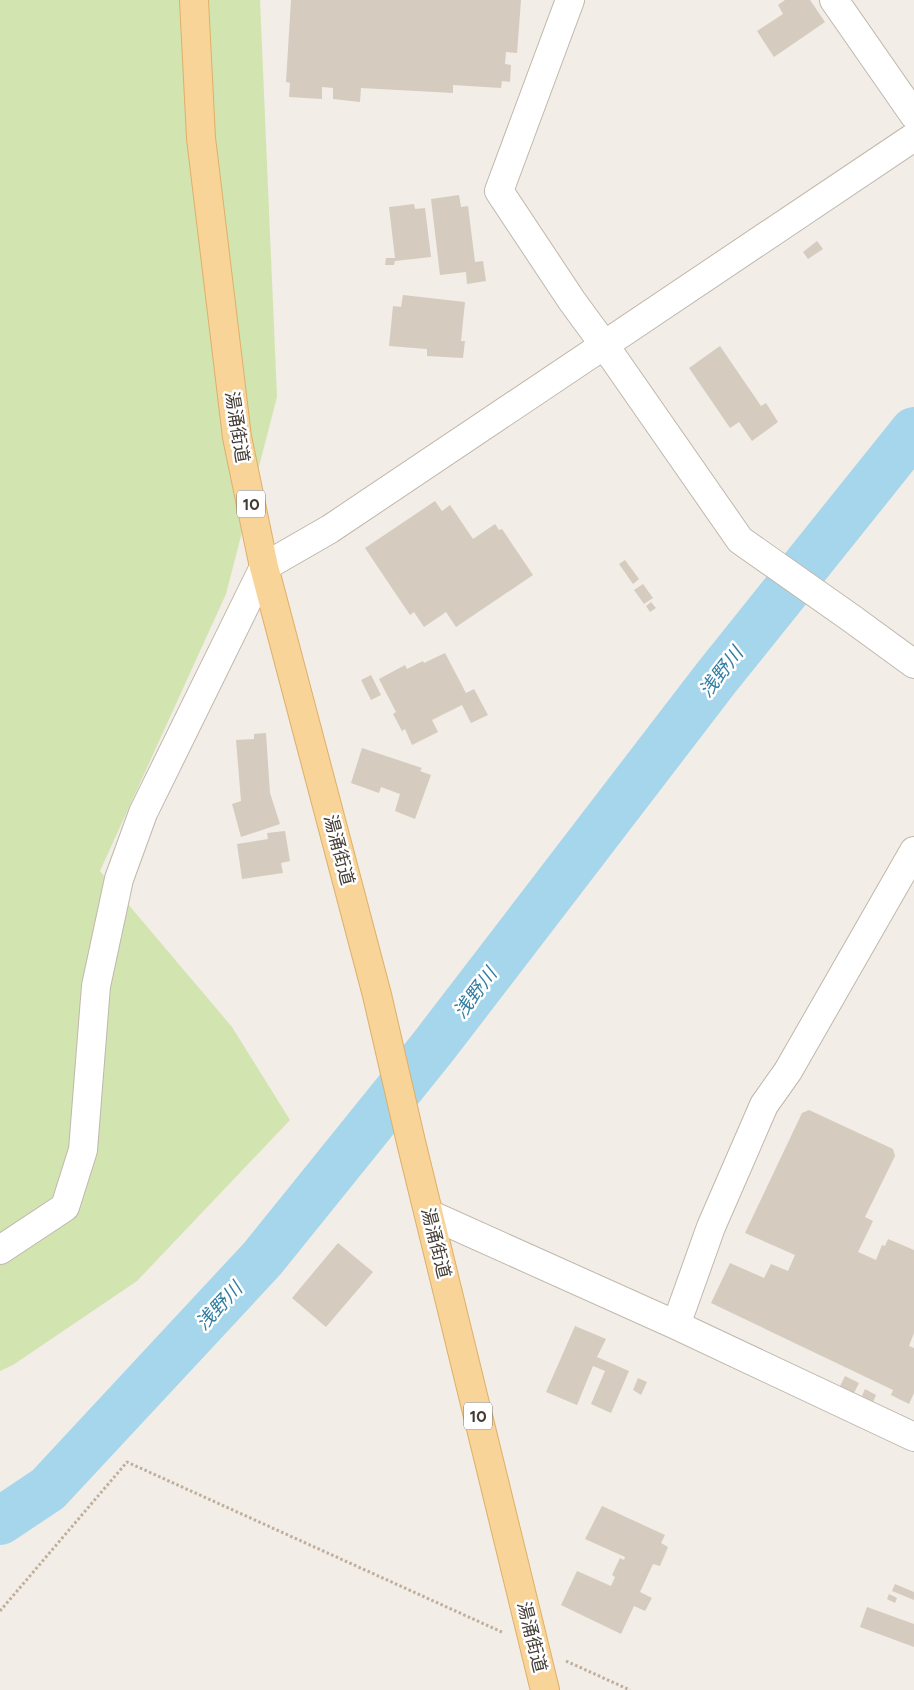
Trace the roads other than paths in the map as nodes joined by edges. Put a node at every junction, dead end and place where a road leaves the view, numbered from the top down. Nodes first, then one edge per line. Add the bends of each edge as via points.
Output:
1 (194, 0) edge
2 (570, 0) edge
3 (834, 0) edge
4 (914, 115) edge
5 (914, 137) edge
6 (605, 346) junction
7 (264, 567) junction
8 (914, 664) edge
9 (914, 851) edge
10 (429, 1214) junction
11 (0, 1250) edge
12 (676, 1326) junction
13 (914, 1437) edge
14 (545, 1690) edge

1 - 7 main road, 湯涌街道 / 10 via 201,138 237,437
2 - 6 street via 498,191
3 - 4 street
5 - 6 street
6 - 7 street via 330,529
6 - 8 street via 740,540
7 - 10 main road, 湯涌街道 / 10 via 377,995
7 - 11 street via 143,813 119,879 96,986 82,1150 65,1207
9 - 12 street via 788,1071 764,1105 711,1227
10 - 12 street
10 - 14 main road, 湯涌街道 / 10
12 - 13 street

